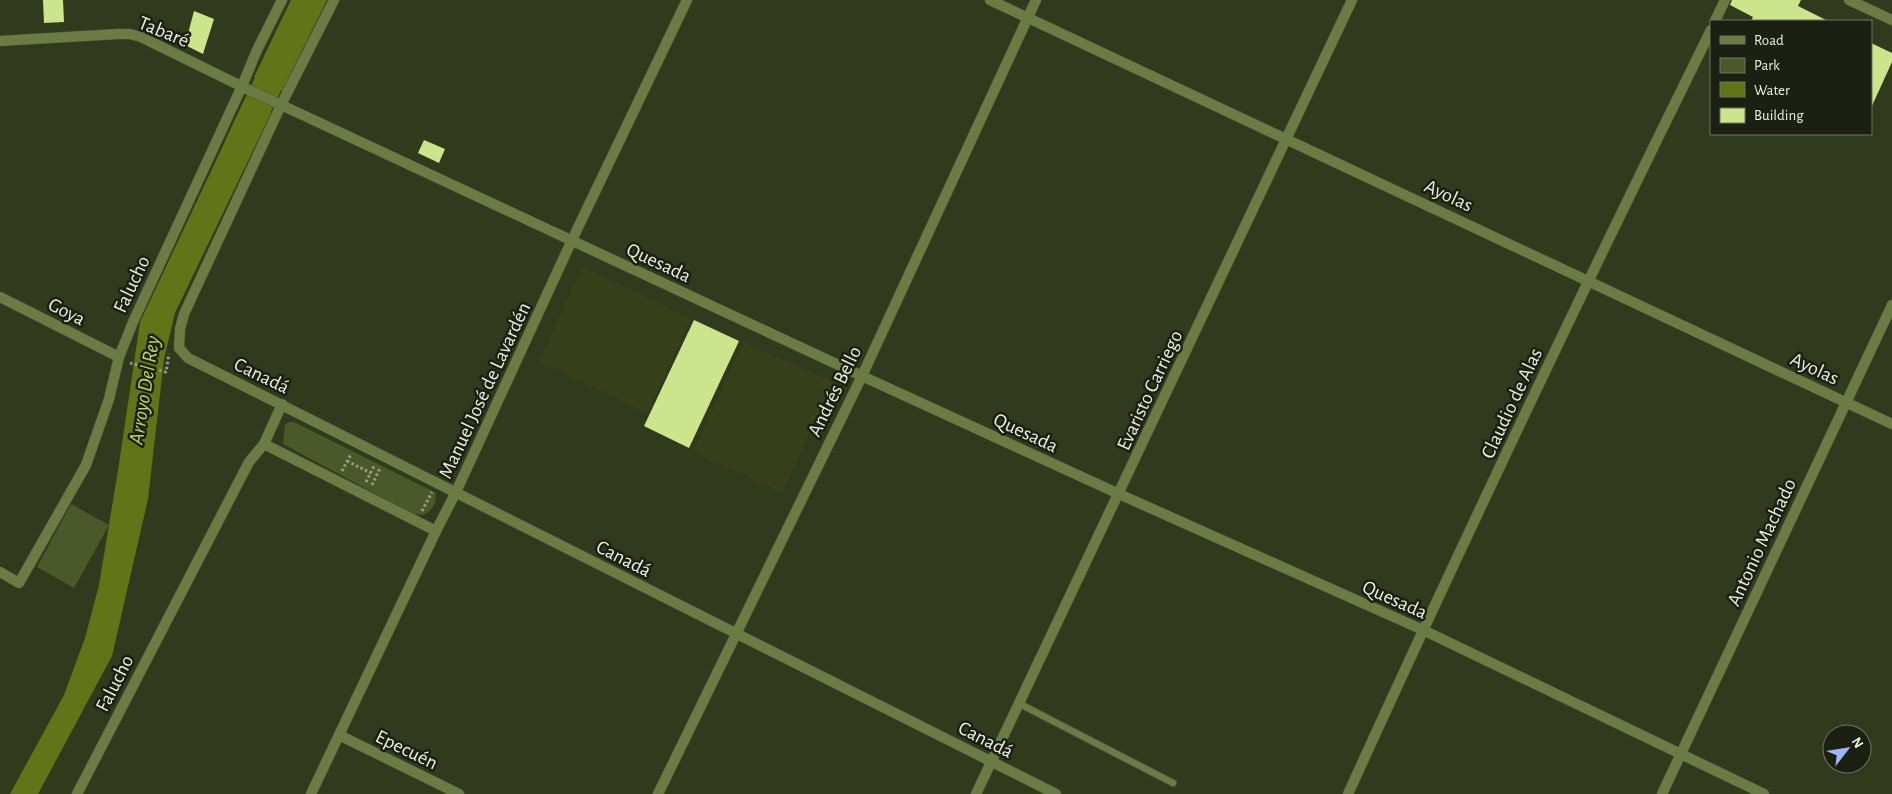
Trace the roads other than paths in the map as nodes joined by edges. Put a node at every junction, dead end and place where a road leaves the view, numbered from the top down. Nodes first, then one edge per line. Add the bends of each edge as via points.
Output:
1 (282, 0) edge
2 (334, 0) edge
3 (687, 0) edge
4 (990, 0) edge
5 (1036, 0) edge
6 (1352, 0) edge
7 (1725, 0) edge
8 (1849, 0) edge
9 (1028, 17) junction
10 (1715, 20) edge
11 (1892, 20) edge
12 (1710, 32) edge
13 (0, 41) edge
14 (244, 88) junction
15 (278, 103) junction
16 (1286, 138) junction
17 (572, 240) junction
18 (1588, 280) junction
19 (0, 297) edge
20 (1892, 305) edge
21 (119, 357) junction
22 (862, 376) junction
23 (1846, 402) junction
24 (282, 404) junction
25 (1892, 424) edge
26 (264, 444) junction
27 (456, 492) junction
28 (1119, 494) junction
29 (436, 531) junction
30 (0, 572) edge
31 (1423, 630) junction
32 (736, 634) junction
33 (1020, 704) junction
34 (339, 735) junction
35 (1681, 754) junction
36 (992, 761) junction
37 (1173, 783) dead end
38 (77, 794) edge
39 (311, 794) edge
40 (459, 794) edge
41 (658, 794) edge
42 (976, 794) edge
43 (1056, 794) edge
44 (1348, 794) edge
45 (1662, 794) edge
46 (1764, 794) edge

1 - 14 street, Falucho via 257,50
2 - 15 street
3 - 17 street, Manuel José de Lavardén
4 - 9 street, Ayolas
5 - 9 street, Andrés Bello
6 - 16 street, Evaristo Carriego
7 - 10 street
8 - 11 street
9 - 16 street, Ayolas
9 - 22 street, Andrés Bello
12 - 18 street, Claudio de Alas
13 - 14 street, Tabaré via 130,34
14 - 15 street, Tabaré
14 - 21 street, Falucho
15 - 17 street, Quesada
15 - 24 street, Canadá via 184,314 179,348 188,358
16 - 18 street, Ayolas
16 - 28 street, Evaristo Carriego
17 - 22 street, Quesada
17 - 27 street, Manuel José de Lavardén
18 - 23 street, Ayolas
18 - 31 street, Claudio de Alas
19 - 21 street, Goya
20 - 23 street, Antonio Machado
21 - 30 street, Falucho via 109,399 86,465 19,583
22 - 28 street, Quesada
22 - 32 street, Andrés Bello
23 - 25 street, Ayolas
23 - 35 street, Antonio Machado
24 - 26 street, Falucho
24 - 27 street, Canadá
26 - 29 street
26 - 38 street, Falucho via 248,462
27 - 29 street, Manuel José de Lavardén
27 - 32 street, Canadá
28 - 31 street, Quesada
28 - 33 street, Evaristo Carriego
29 - 34 street, Manuel José de Lavardén
31 - 35 street, Quesada
31 - 44 street, Claudio de Alas
32 - 36 street, Canadá
32 - 41 street, Andrés Bello
33 - 36 street, Evaristo Carriego
33 - 37 lane
34 - 39 street, Manuel José de Lavardén
34 - 40 street, Epecuén
35 - 45 street, Antonio Machado
35 - 46 street, Quesada
36 - 42 street, Evaristo Carriego
36 - 43 street, Canadá

